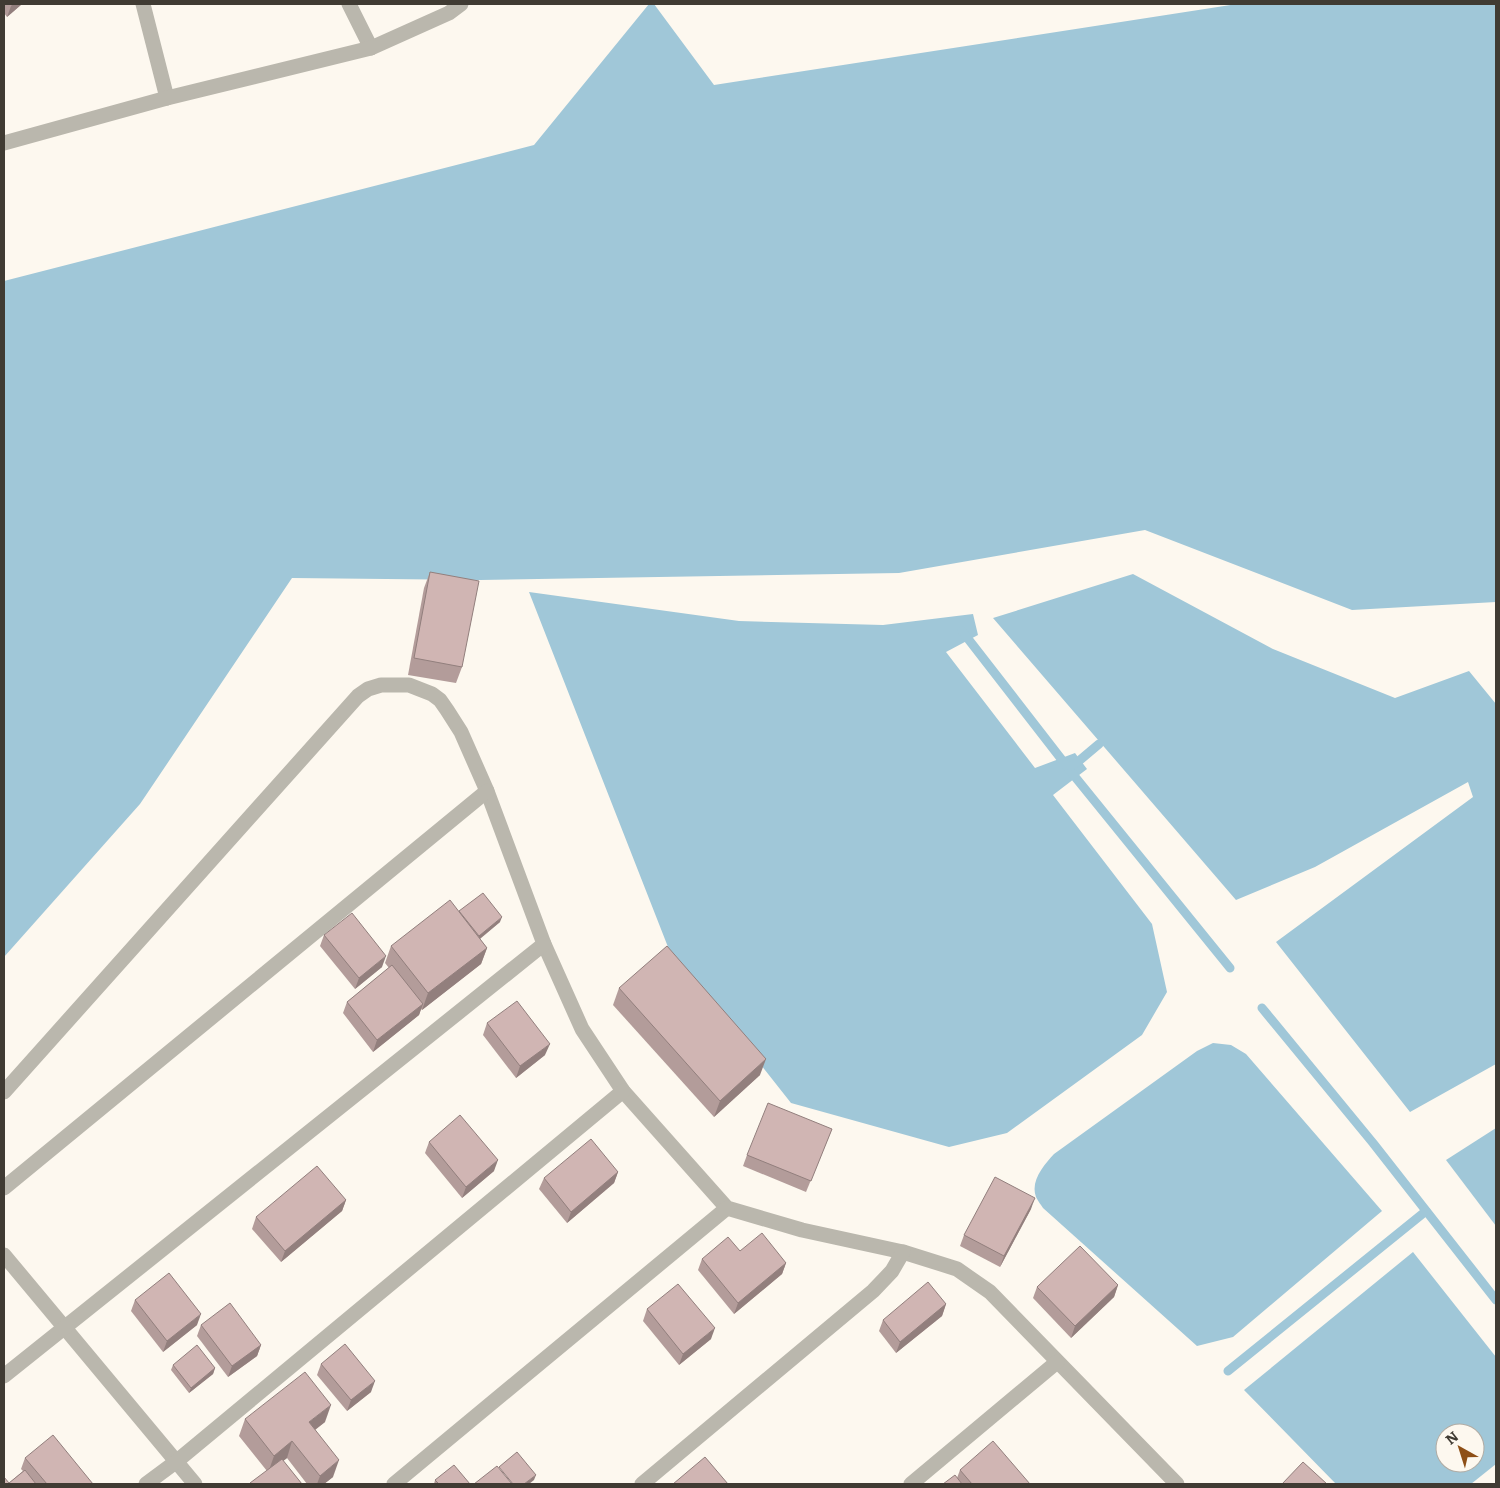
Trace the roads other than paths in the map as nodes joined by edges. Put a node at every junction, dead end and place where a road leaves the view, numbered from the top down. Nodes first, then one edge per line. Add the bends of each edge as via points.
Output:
1 (143, 4) edge
2 (349, 4) edge
3 (462, 4) edge
4 (371, 48) junction
5 (167, 98) junction
6 (4, 143) edge
7 (487, 791) junction
8 (544, 944) junction
9 (623, 1091) junction
10 (4, 1092) edge
11 (4, 1188) edge
12 (727, 1208) junction
13 (903, 1252) junction
14 (4, 1255) edge
15 (65, 1328) junction
16 (1057, 1362) junction
17 (4, 1376) edge
18 (177, 1461) junction
19 (146, 1484) edge
20 (195, 1484) edge
21 (394, 1484) edge
22 (642, 1484) edge
23 (911, 1484) edge
24 (1177, 1484) edge

1 - 5 street
2 - 4 street
3 - 4 street
4 - 5 street
5 - 6 street
7 - 8 street
7 - 10 street via 461,732 440,700 409,685 381,685 368,689 348,707
7 - 11 street
8 - 9 street via 582,1029
8 - 15 street
9 - 12 street
9 - 18 street
12 - 13 street via 802,1230
12 - 21 street
13 - 16 street via 957,1269 990,1292
13 - 22 street via 892,1271 873,1291
14 - 15 street
15 - 17 street
15 - 18 street
16 - 23 street
16 - 24 street
18 - 19 street
18 - 20 street

